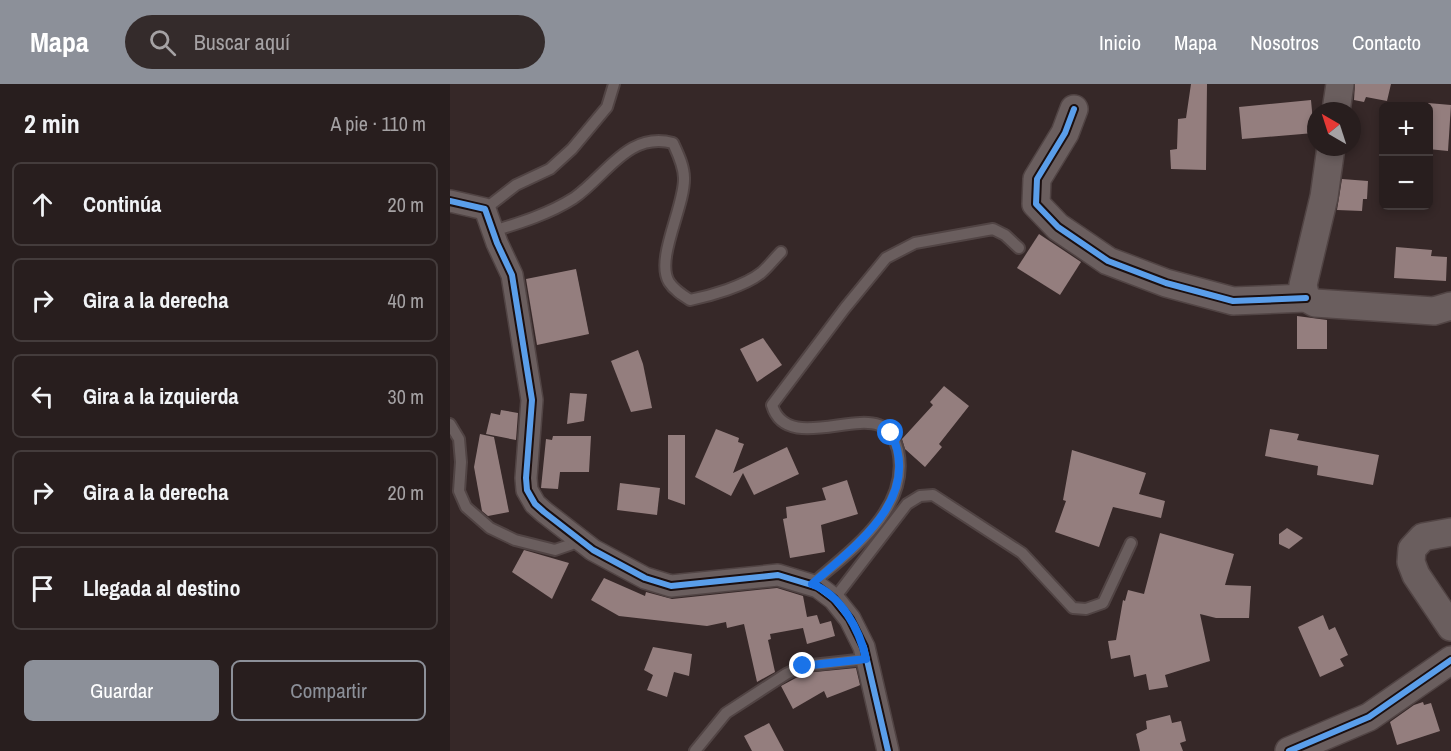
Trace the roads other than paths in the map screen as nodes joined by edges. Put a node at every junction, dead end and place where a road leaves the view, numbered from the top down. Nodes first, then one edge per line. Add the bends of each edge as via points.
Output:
1 (614, 84) edge
2 (1340, 84) edge
3 (1337, 102) edge
4 (1074, 110) dead end
5 (1330, 156) edge
6 (450, 201) edge
7 (485, 209) junction
8 (493, 231) junction
9 (1019, 248) dead end
10 (781, 252) dead end
11 (1306, 298) junction
12 (1451, 306) edge
13 (450, 424) edge
14 (1451, 532) edge
15 (581, 541) junction
16 (1131, 543) dead end
17 (812, 584) junction
18 (834, 599) junction
19 (1451, 627) edge
20 (866, 659) junction
21 (1451, 660) edge
22 (695, 751) edge
23 (888, 751) edge
24 (1289, 751) edge

1 - 7 lane via 608,107 572,149 550,169 516,185
2 - 3 street
4 - 11 street via 1037,179 1036,204 1058,226 1107,261 1166,283 1233,301
5 - 11 street via 1303,285
6 - 7 street
7 - 8 street
8 - 10 lane via 552,210 574,198 626,150 663,140 673,143 684,178 664,267 668,281 678,292 690,300 711,296 760,274
8 - 15 street via 512,275 532,400 527,490 539,508
9 - 17 lane via 993,229 915,243 886,258 772,405 782,422 798,427 880,425 897,444 899,476 893,499 867,535
11 - 12 street via 1315,303 1434,311
13 - 15 lane via 459,439 459,491 466,507 490,528 515,540 555,550
14 - 19 street via 1423,537 1412,549 1411,562
15 - 17 street via 645,578 671,586 778,575
16 - 18 lane via 1102,603 1086,609 1072,608 1022,553 933,495 920,496 907,504
17 - 18 street
18 - 20 street via 850,619
20 - 22 lane via 803,666 786,674 726,713
20 - 23 street
21 - 24 street via 1369,717

